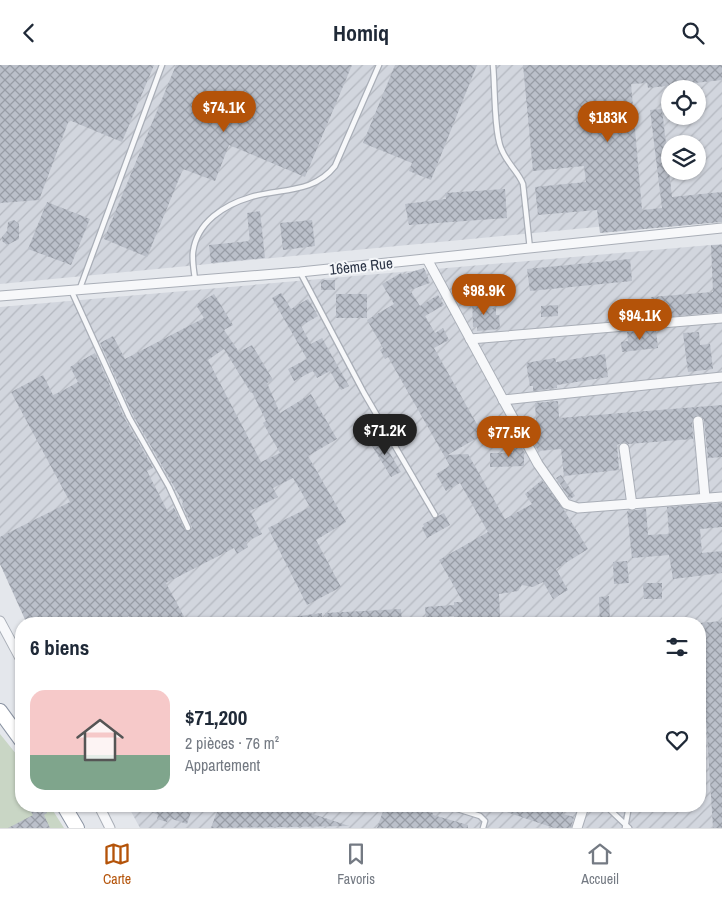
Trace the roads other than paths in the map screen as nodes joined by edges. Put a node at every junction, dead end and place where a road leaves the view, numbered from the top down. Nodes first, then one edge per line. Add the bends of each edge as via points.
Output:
1 (162, 65) edge
2 (380, 65) edge
3 (493, 65) edge
4 (722, 228) edge
5 (530, 249) junction
6 (427, 259) junction
7 (300, 272) junction
8 (195, 279) junction
9 (75, 289) junction
10 (0, 295) edge
11 (722, 318) edge
12 (470, 339) junction
13 (722, 377) edge
14 (503, 399) junction
15 (698, 421) dead end
16 (624, 448) dead end
17 (722, 497) edge
18 (705, 498) junction
19 (632, 505) junction
20 (435, 515) dead end
21 (188, 528) dead end
22 (0, 621) edge
23 (15, 649) edge
24 (0, 711) edge
25 (15, 732) edge
26 (68, 812) edge
27 (102, 812) edge
28 (467, 812) edge
29 (582, 812) edge
30 (612, 812) edge
31 (628, 812) edge
32 (627, 827) edge
33 (77, 828) edge
34 (110, 828) edge
35 (483, 828) edge
36 (577, 828) edge

1 - 9 lane
2 - 8 lane via 335,166 327,176 312,185 251,197 219,210 200,230 193,253
3 - 5 lane via 500,145 507,163 521,177
4 - 5 street, 16ème Rue
5 - 6 street, 16ème Rue
6 - 7 street, 16ème Rue
6 - 12 street
7 - 8 street, 16ème Rue
7 - 20 lane via 364,393
8 - 9 street, 16ème Rue
9 - 10 street, 16ème Rue
9 - 21 lane via 129,417
11 - 12 street
12 - 14 street
13 - 14 street
14 - 19 street via 538,464 566,504 578,508
15 - 18 street
16 - 19 street
17 - 18 street
18 - 19 street
22 - 23 street
24 - 25 highway
26 - 33 highway
27 - 34 street
28 - 35 lane via 480,816 484,821
29 - 36 street
30 - 32 lane
31 - 32 lane

